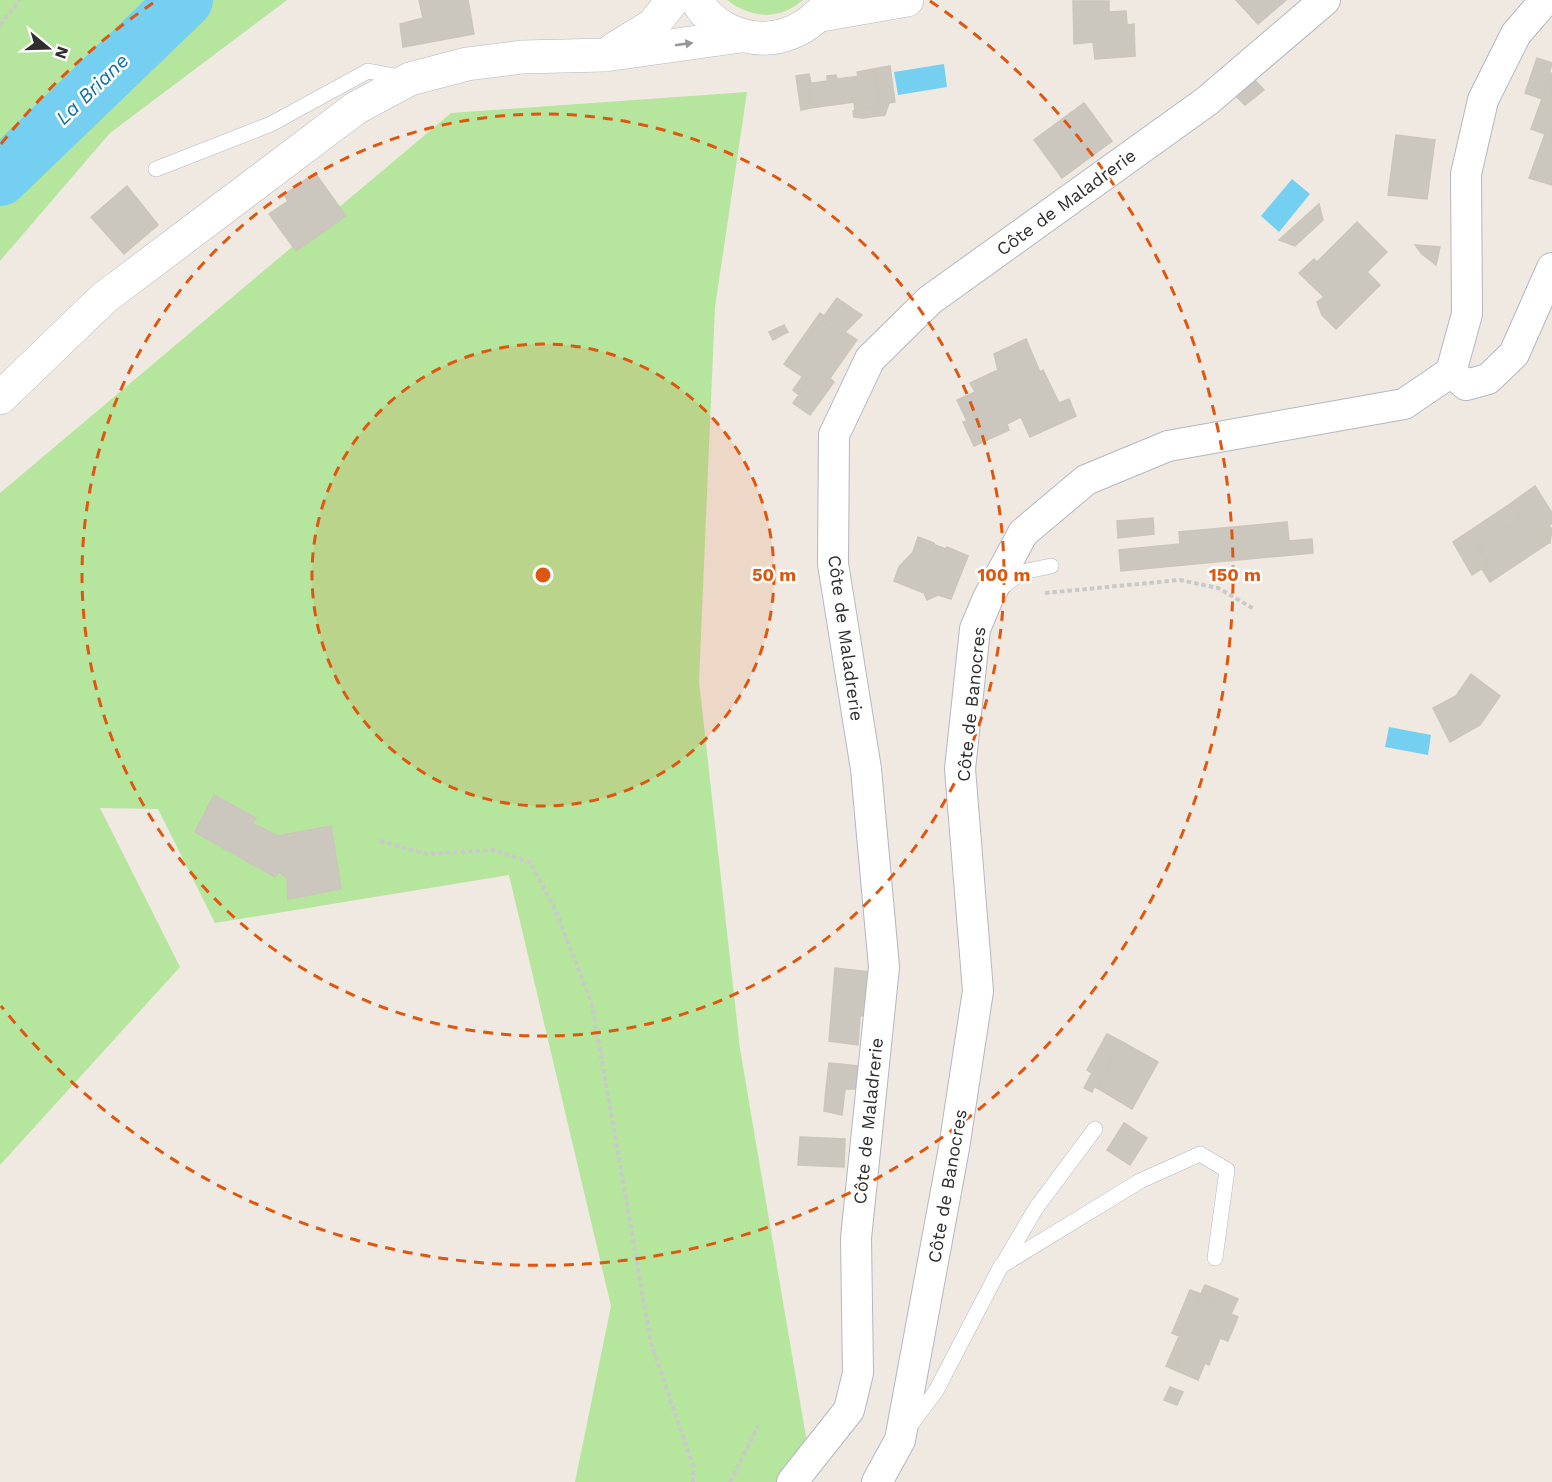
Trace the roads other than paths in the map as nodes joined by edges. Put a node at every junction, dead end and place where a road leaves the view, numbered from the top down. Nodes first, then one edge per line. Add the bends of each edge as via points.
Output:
1 (673, 0) edge
2 (697, 0) edge
3 (907, 0) edge
4 (1325, 0) edge
5 (1545, 0) edge
6 (827, 7) edge
7 (741, 36) junction
8 (605, 55) junction
9 (410, 79) junction
10 (156, 170) dead end
11 (1552, 268) edge
12 (1451, 372) junction
13 (0, 398) edge
14 (1051, 566) dead end
15 (988, 598) junction
16 (1095, 1129) dead end
17 (1215, 1258) dead end
18 (1001, 1266) junction
19 (900, 1440) junction
20 (792, 1482) edge
21 (877, 1482) edge

1 - 8 main road via 653,25
2 - 7 main road via 717,24
3 - 6 main road
4 - 20 street, Côte de Maladrerie via 1207,101 930,300 870,359 834,435 833,564 866,769 884,967 856,1238 858,1373 849,1410
5 - 12 street via 1516,34 1483,100 1466,174 1467,314
6 - 7 main road via 804,28 784,37
8 -> 7 main road
8 - 9 main road via 522,57 466,64
9 - 10 lane via 368,71 271,124
9 - 13 main road via 356,108 104,298
11 - 12 street via 1514,354 1488,379 1466,385
12 - 15 street, Côte de Banocres via 1404,404 1168,447 1086,480 1023,533
14 - 15 lane via 1022,572
15 - 19 street, Côte de Banocres via 975,629 960,769 978,991 954,1148
16 - 18 lane via 1036,1208
17 - 18 lane via 1227,1170 1200,1154 1140,1181
18 - 19 lane via 936,1391
19 - 21 street, Côte de Banocres

